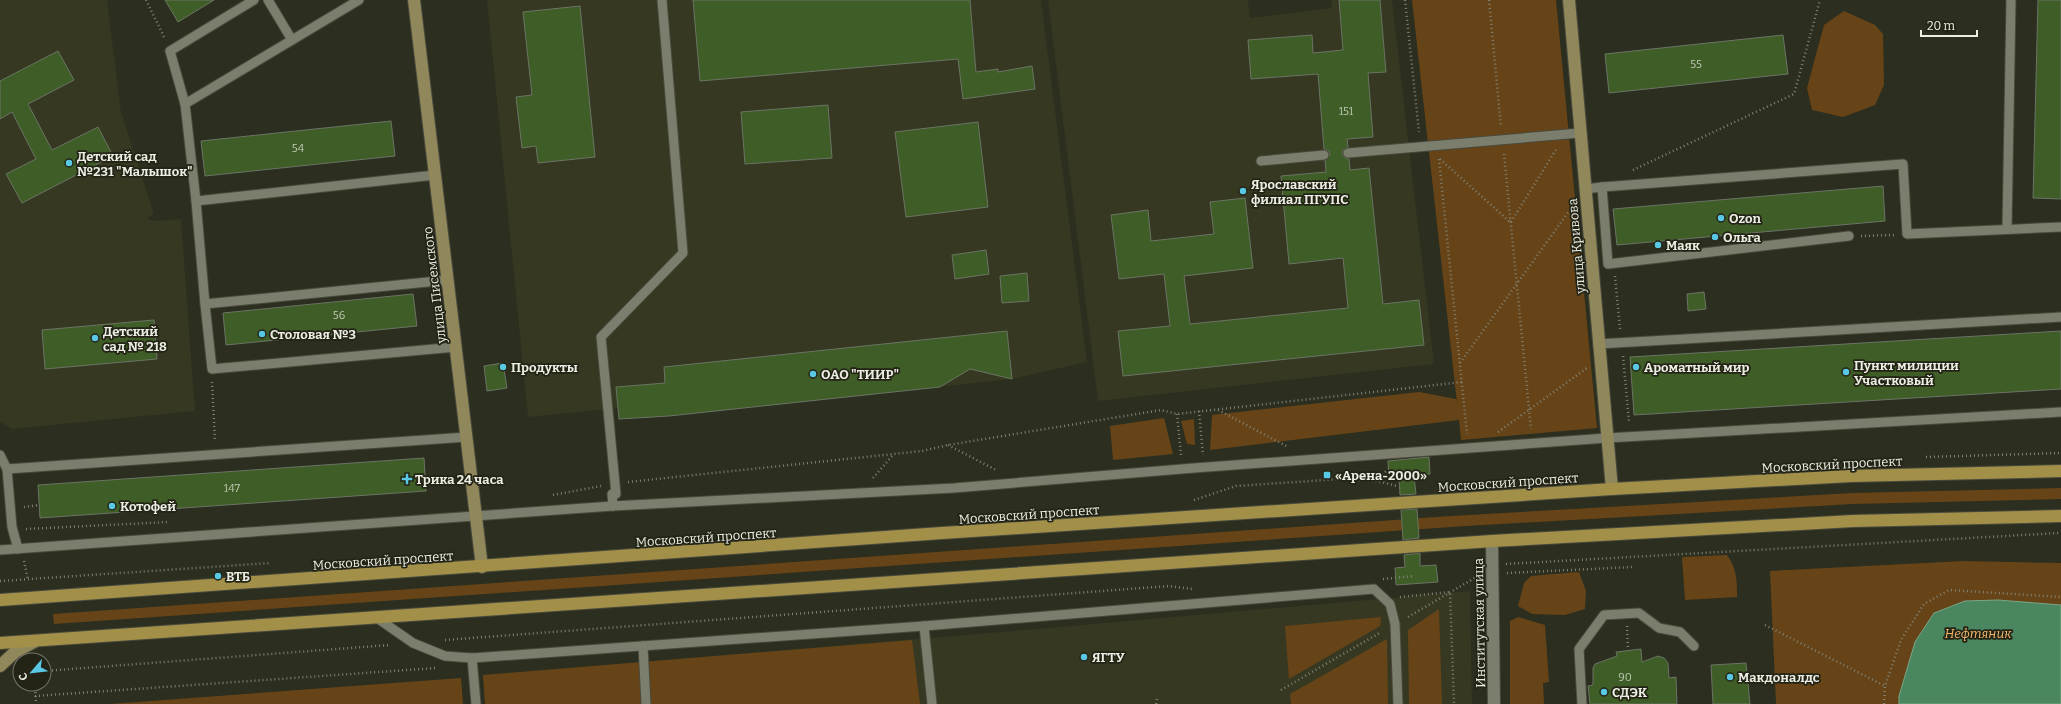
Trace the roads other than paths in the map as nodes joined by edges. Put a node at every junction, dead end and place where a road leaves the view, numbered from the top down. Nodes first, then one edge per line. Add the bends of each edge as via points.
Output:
1 (254, 0) edge
2 (268, 0) edge
3 (359, 0) edge
4 (414, 0) edge
5 (662, 0) edge
6 (1569, 0) edge
7 (2011, 0) edge
8 (292, 40) junction
9 (185, 104) junction
10 (1580, 133) junction
11 (1348, 153) dead end
12 (1324, 155) dead end
13 (1261, 161) dead end
14 (435, 175) junction
15 (1602, 187) junction
16 (1585, 188) junction
17 (196, 201) junction
18 (2061, 227) edge
19 (2007, 229) junction
20 (1849, 236) road end
21 (448, 280) junction
22 (205, 304) junction
23 (2061, 317) edge
24 (1598, 344) junction
25 (456, 347) junction
26 (2061, 412) edge
27 (467, 437) junction
28 (1607, 438) junction
29 (0, 455) edge
30 (7, 470) junction
31 (2061, 471) edge
32 (1612, 490) junction
33 (613, 506) junction
34 (2061, 516) edge
35 (476, 517) junction
36 (1492, 541) junction
37 (20, 549) junction
38 (0, 550) edge
39 (482, 567) junction
40 (0, 600) edge
41 (377, 618) junction
42 (924, 626) junction
43 (34, 642) junction
44 (0, 643) edge
45 (643, 646) junction
46 (1694, 646) dead end
47 (472, 658) junction
48 (0, 666) edge
49 (476, 704) edge
50 (646, 704) edge
51 (932, 704) edge
52 (1398, 704) edge
53 (1494, 704) edge
54 (1582, 704) edge

1 - 9 lane via 170,51
2 - 8 lane
3 - 8 lane
4 - 14 street, улица Писемского
5 - 33 lane via 683,253 601,337 616,494 612,494
6 - 10 street, улица Кривова
7 - 19 lane
8 - 9 lane
9 - 17 lane
10 - 11 lane
10 - 16 street, улица Кривова
12 - 13 lane
14 - 17 lane
14 - 21 street, улица Писемского
15 - 16 lane
15 - 19 lane via 1903,164 1907,234
15 - 20 lane via 1608,264
16 - 24 street, улица Кривова
17 - 22 lane
18 - 19 lane
21 - 22 lane
21 - 25 street, улица Писемского
22 - 25 lane via 212,369
23 - 24 lane
24 - 28 street, улица Кривова
25 - 27 street, улица Писемского
26 - 28 lane
27 - 30 lane
27 - 35 street, улица Писемского
28 - 32 street, улица Кривова
28 - 33 lane via 1019,483
29 - 30 lane
30 - 37 lane via 12,527
31 - 32 main road, Московский проспект via 1844,477
32 - 39 main road, Московский проспект via 958,532
33 - 35 lane
34 - 36 main road via 1853,521
35 - 37 lane
35 - 39 street, улица Писемского
36 - 41 main road
36 - 53 street, Институтская улица
37 - 38 lane
39 - 40 main road, Московский проспект
41 - 43 main road
41 - 47 lane via 420,646 445,656
42 - 45 lane
42 - 51 lane
42 - 52 lane via 1374,589 1390,604 1395,624
43 - 44 main road
43 - 48 street via 15,652
45 - 47 lane
45 - 50 lane
46 - 54 lane via 1680,632 1659,628 1639,613 1604,615 1579,649
47 - 49 lane

